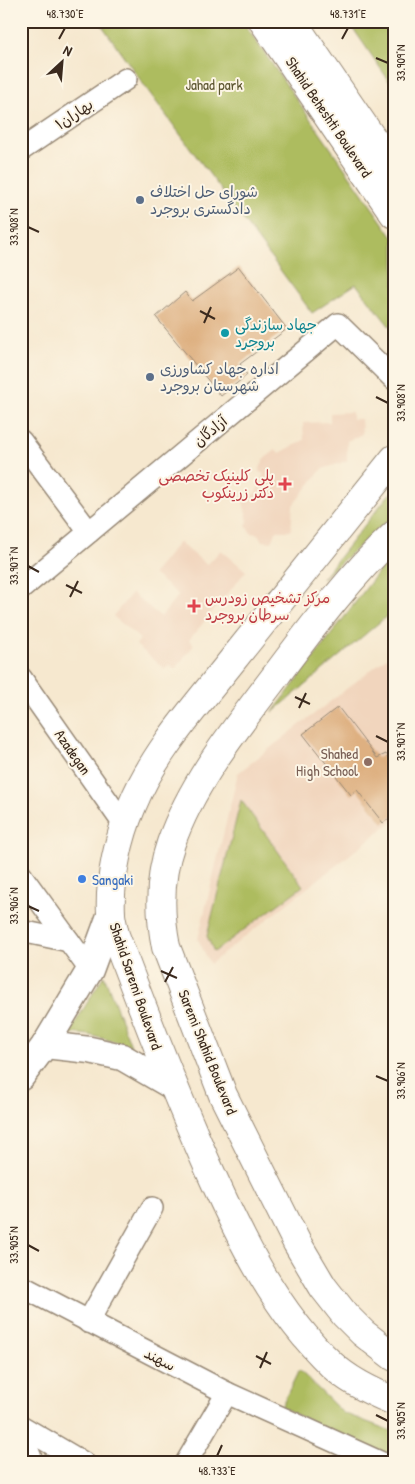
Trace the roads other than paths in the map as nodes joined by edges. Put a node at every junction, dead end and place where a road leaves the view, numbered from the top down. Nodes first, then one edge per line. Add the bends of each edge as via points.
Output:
1 (263, 21) edge
2 (292, 21) edge
3 (126, 79) dead end
4 (21, 150) edge
5 (394, 170) edge
6 (394, 214) edge
7 (394, 379) edge
8 (21, 441) edge
9 (394, 459) edge
10 (89, 532) junction
11 (394, 534) edge
12 (21, 589) edge
13 (21, 678) edge
14 (124, 826) junction
15 (21, 875) edge
16 (111, 913) junction
17 (21, 931) edge
18 (69, 941) junction
19 (90, 970) junction
20 (44, 1045) junction
21 (21, 1077) edge
22 (172, 1086) junction
23 (152, 1208) dead end
24 (21, 1286) edge
25 (88, 1322) junction
26 (394, 1357) edge
27 (227, 1393) junction
28 (394, 1401) edge
29 (21, 1426) edge
30 (21, 1434) edge
31 (33, 1463) edge
32 (84, 1463) edge
33 (186, 1463) edge
34 (382, 1463) edge

1 - 6 main road, Shahid Beheshti Boulevard
2 - 5 main road, Shahid Beheshti Boulevard
3 - 4 street, بهاران۱
7 - 10 street, آزادگان via 338,324
8 - 10 street
9 - 14 main road, Shahid Saremi Boulevard via 165,748 145,778
10 - 12 street, آزادگان
11 - 26 main road, Saremi Shahid Boulevard via 375,552 302,641 201,780 170,844 162,877 161,922 166,947 223,1094 297,1243 345,1315
13 - 14 street, Azadegan
14 - 16 main road, Shahid Saremi Boulevard via 112,884
15 - 18 street
16 - 19 street
16 - 22 main road, Shahid Saremi Boulevard via 115,935
17 - 18 street
18 - 19 street
19 - 20 street
20 - 21 street
20 - 22 street via 122,1057
22 - 28 main road, Shahid Saremi Boulevard via 222,1199 260,1272 291,1319 333,1366 361,1385
23 - 25 street
24 - 25 street, سهند
25 - 27 street, سهند
27 - 33 street
27 - 34 street, سهند
29 - 32 street
30 - 31 street

